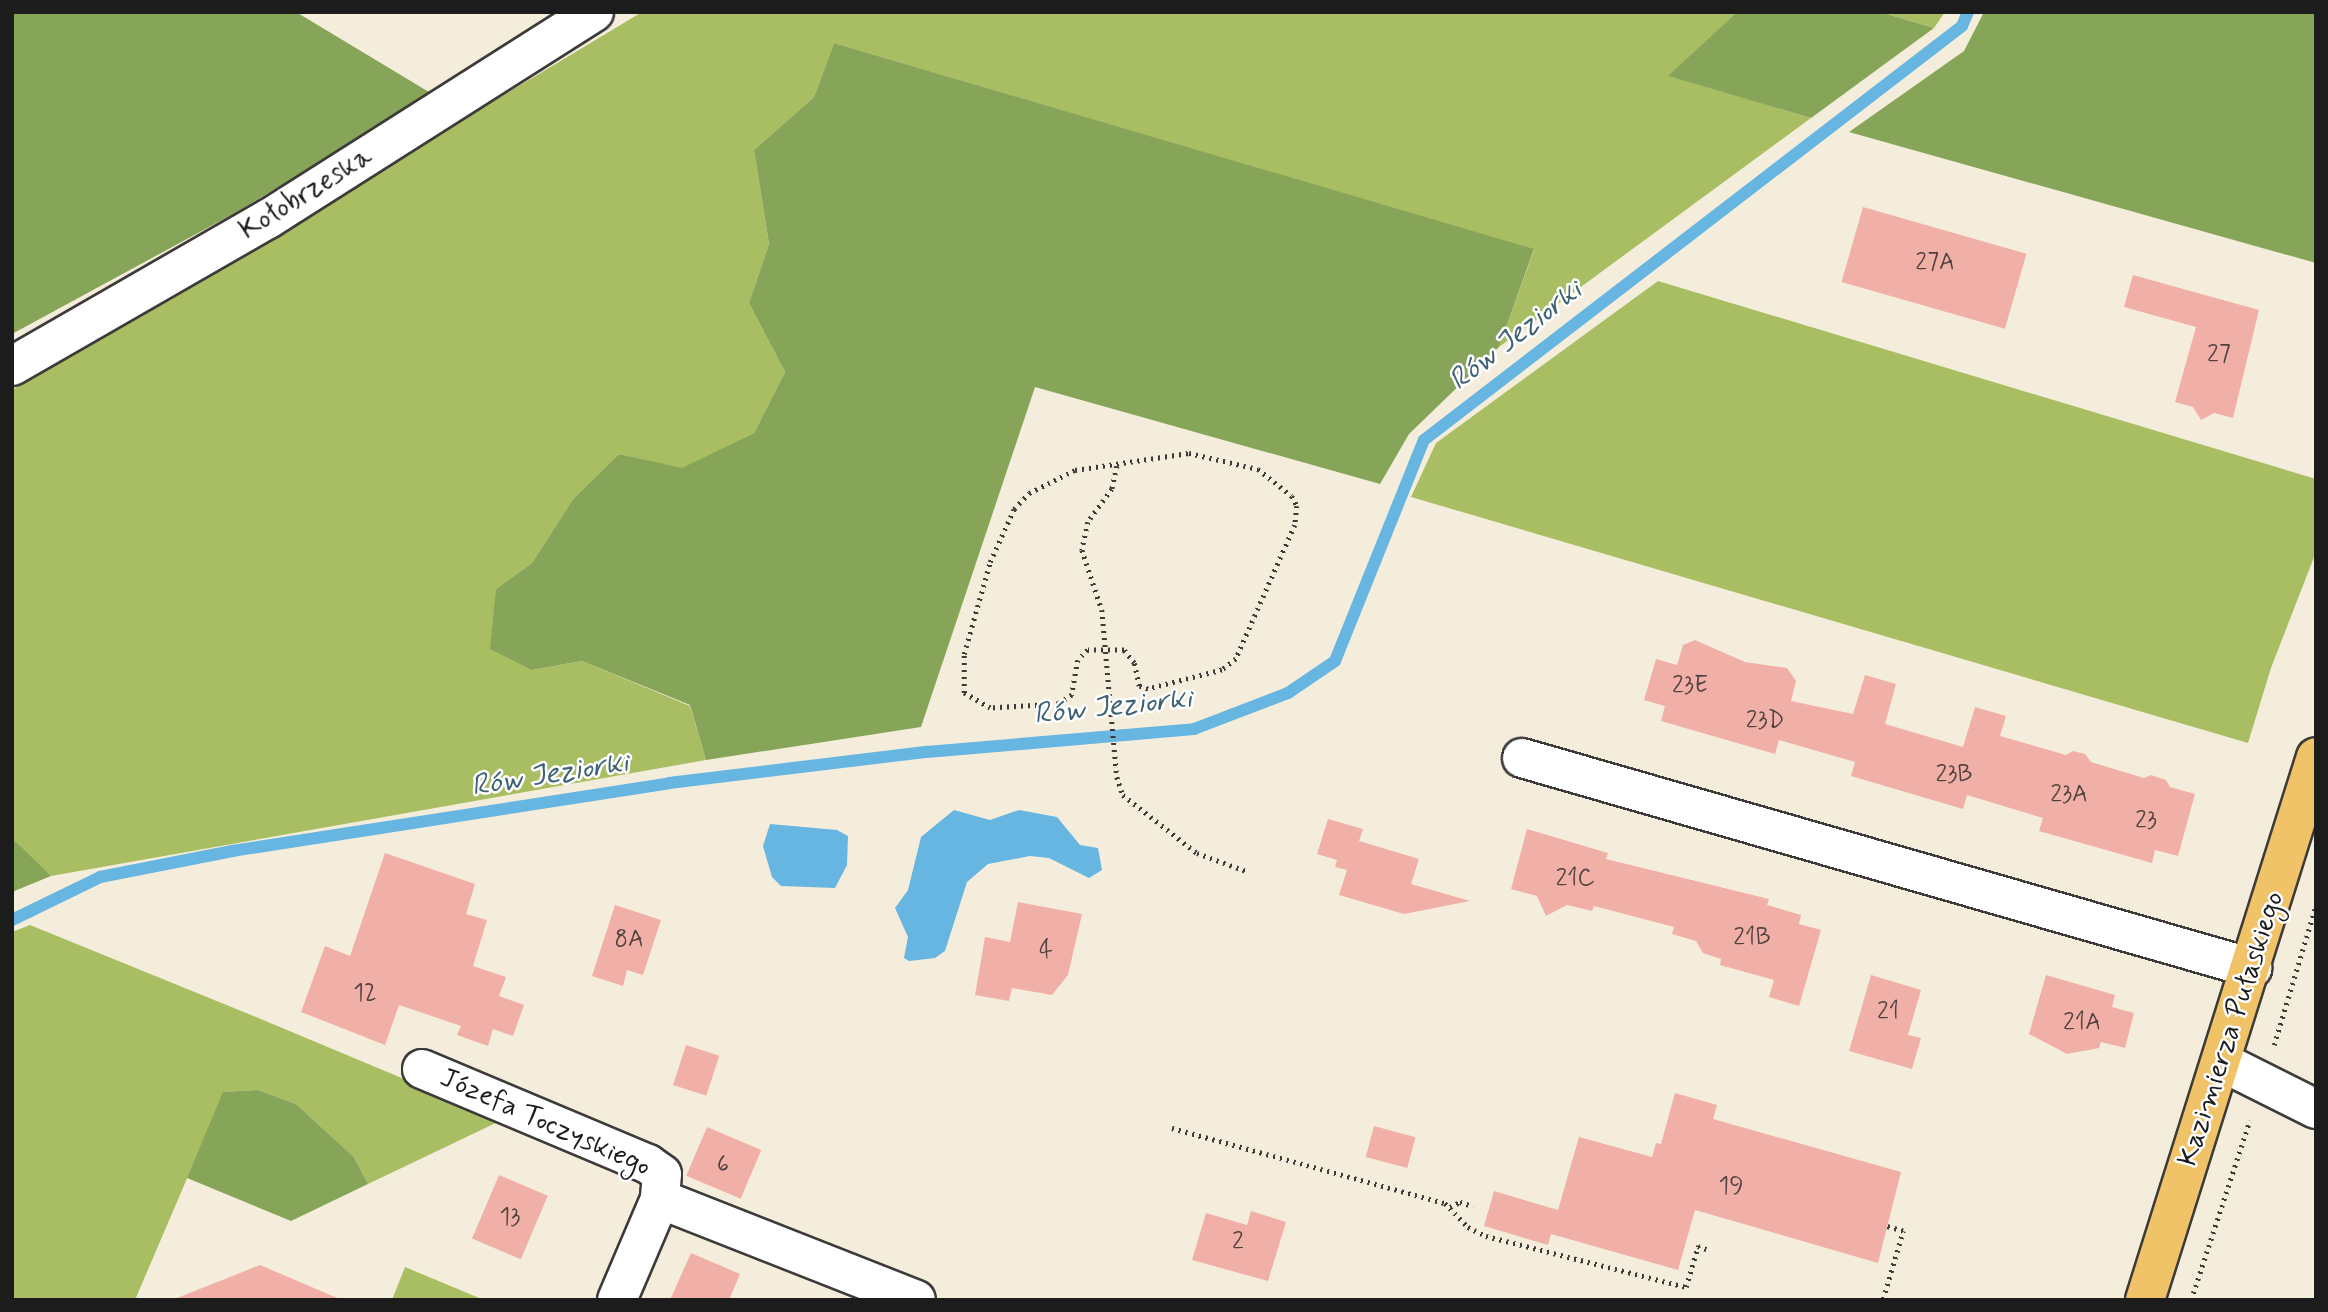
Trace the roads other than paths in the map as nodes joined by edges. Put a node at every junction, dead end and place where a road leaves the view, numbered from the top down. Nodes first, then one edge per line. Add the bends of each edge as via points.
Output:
1 (594, 12) edge
2 (12, 366) edge
3 (2316, 757) edge
4 (1522, 758) dead end
5 (2252, 968) junction
6 (2222, 1062) junction
7 (422, 1069) dead end
8 (2316, 1109) edge
9 (660, 1199) junction
10 (617, 1300) edge
11 (916, 1300) edge
12 (2145, 1300) edge

1 - 2 street, Kołobrzeska via 268,219
3 - 5 main road, Kazimierza Pułaskiego
4 - 5 street
5 - 6 main road, Kazimierza Pułaskiego
6 - 8 street
6 - 12 main road, Kazimierza Pułaskiego
7 - 9 street, Józefa Toczyskiego via 648,1164 662,1174
9 - 10 street
9 - 11 street, Józefa Toczyskiego

